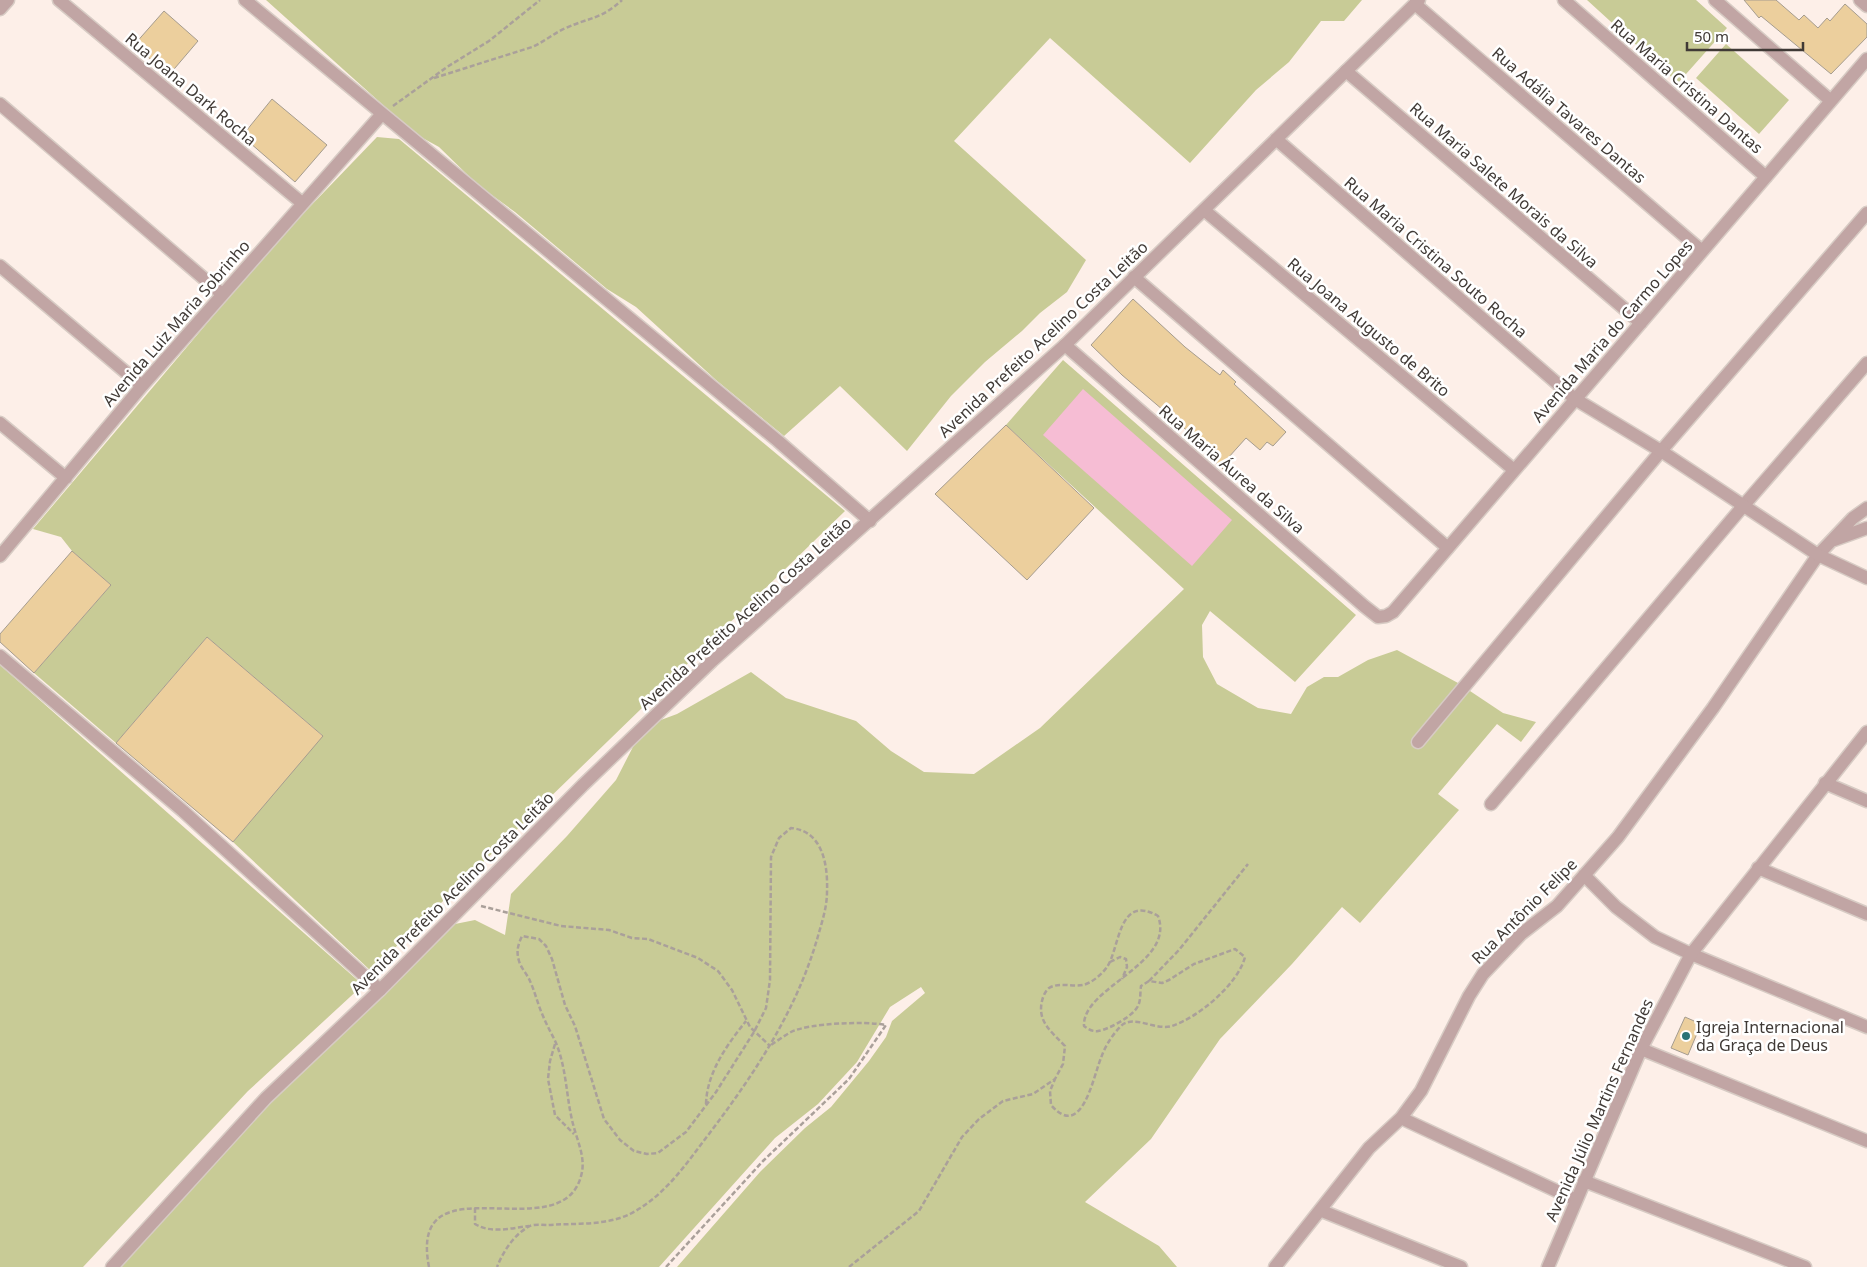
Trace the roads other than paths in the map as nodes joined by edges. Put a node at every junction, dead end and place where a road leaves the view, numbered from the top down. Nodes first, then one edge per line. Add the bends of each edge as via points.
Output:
1 (8, 0) edge
2 (60, 0) edge
3 (246, 0) edge
4 (1564, 0) edge
5 (1715, 0) edge
6 (1860, 0) edge
7 (1417, 2) edge
8 (1867, 6) edge
9 (0, 9) edge
10 (1867, 59) edge
11 (1346, 71) junction
12 (1831, 101) junction
13 (0, 104) edge
14 (381, 115) junction
15 (1276, 139) junction
16 (1766, 177) junction
17 (302, 203) junction
18 (1204, 210) junction
19 (1867, 213) edge
20 (1702, 251) junction
21 (0, 266) edge
22 (1134, 277) junction
23 (222, 294) junction
24 (1641, 323) junction
25 (1064, 345) junction
26 (1867, 363) edge
27 (142, 386) junction
28 (1575, 400) junction
29 (0, 422) edge
30 (1661, 451) junction
31 (1514, 470) junction
32 (66, 478) junction
33 (1744, 505) junction
34 (1867, 508) edge
35 (870, 521) junction
36 (1867, 528) edge
37 (1829, 542) junction
38 (1448, 548) junction
39 (1818, 555) junction
40 (0, 556) edge
41 (1867, 578) edge
42 (1378, 617) joint
43 (0, 656) edge
44 (1867, 732) edge
45 (1418, 742) dead end
46 (1825, 783) junction
47 (1867, 801) edge
48 (1491, 804) dead end
49 (1758, 868) junction
50 (1584, 876) junction
51 (1867, 914) edge
52 (1692, 954) junction
53 (380, 990) junction
54 (1867, 1027) edge
55 (1641, 1049) junction
56 (1401, 1118) junction
57 (1867, 1141) edge
58 (1584, 1181) junction
59 (1576, 1200) junction
60 (1322, 1210) junction
61 (112, 1267) edge
62 (1275, 1267) edge
63 (1461, 1267) edge
64 (1548, 1267) edge
65 (1805, 1267) edge

1 - 9 street
2 - 17 street, Rua Joana Dark Rocha
3 - 14 street
4 - 16 street, Rua Maria Cristina Dantas
5 - 12 street
6 - 8 street
7 - 11 street, Avenida Prefeito Acelino Costa Leitão
7 - 20 street, Rua Adália Tavares Dantas
10 - 12 street, Avenida Maria do Carmo Lopes
11 - 15 street, Avenida Prefeito Acelino Costa Leitão
11 - 24 street, Rua Maria Salete Morais da Silva
12 - 16 street, Avenida Maria do Carmo Lopes
13 - 23 street
14 - 17 street, Avenida Luiz Maria Sobrinho
14 - 35 street via 778,440
15 - 18 street, Avenida Prefeito Acelino Costa Leitão
15 - 28 street, Rua Maria Cristina Souto Rocha
16 - 20 street, Avenida Maria do Carmo Lopes
17 - 23 street, Avenida Luiz Maria Sobrinho
18 - 22 street, Avenida Prefeito Acelino Costa Leitão
18 - 31 street, Rua Joana Augusto de Brito
19 - 30 street
20 - 24 street, Avenida Maria do Carmo Lopes
21 - 27 street
22 - 25 street, Avenida Prefeito Acelino Costa Leitão
22 - 38 street
23 - 27 street, Avenida Luiz Maria Sobrinho
24 - 28 street, Avenida Maria do Carmo Lopes
25 - 35 street, Avenida Prefeito Acelino Costa Leitão
25 - 42 street, Rua Maria Áurea da Silva
26 - 33 street
27 - 32 street, Avenida Luiz Maria Sobrinho
28 - 30 street, Rua Maria Cristina Souto Rocha
28 - 31 street, Avenida Maria do Carmo Lopes
29 - 32 street
30 - 33 street, Rua Maria Cristina Souto Rocha
30 - 45 street
31 - 38 street, Avenida Maria do Carmo Lopes
32 - 40 street, Avenida Luiz Maria Sobrinho
33 - 39 street, Rua Maria Cristina Souto Rocha
33 - 48 street
34 - 37 street, Rua Antônio Felipe
35 - 53 street, Avenida Prefeito Acelino Costa Leitão via 712,661 583,785
36 - 37 street
37 - 39 street, Rua Antônio Felipe
38 - 42 street, Avenida Maria do Carmo Lopes via 1393,612
39 - 41 street, Rua Maria Cristina Souto Rocha
39 - 50 street, Rua Antônio Felipe via 1713,708 1618,837
43 - 53 street via 183,810
44 - 46 street, Avenida Júlio Martins Fernandes
46 - 47 street
46 - 49 street, Avenida Júlio Martins Fernandes
49 - 51 street
49 - 52 street, Avenida Júlio Martins Fernandes
50 - 52 street via 1655,937
50 - 56 street, Rua Antônio Felipe via 1557,906 1521,934 1484,974 1469,996 1421,1091
52 - 54 street
52 - 55 street, Avenida Júlio Martins Fernandes
53 - 61 street, Avenida Prefeito Acelino Costa Leitão via 266,1098
55 - 57 street
55 - 58 street, Avenida Júlio Martins Fernandes
56 - 59 street
56 - 60 street, Rua Antônio Felipe via 1369,1148
58 - 59 street, Avenida Júlio Martins Fernandes
58 - 65 street
59 - 64 street, Avenida Júlio Martins Fernandes
60 - 62 street, Rua Antônio Felipe
60 - 63 street

